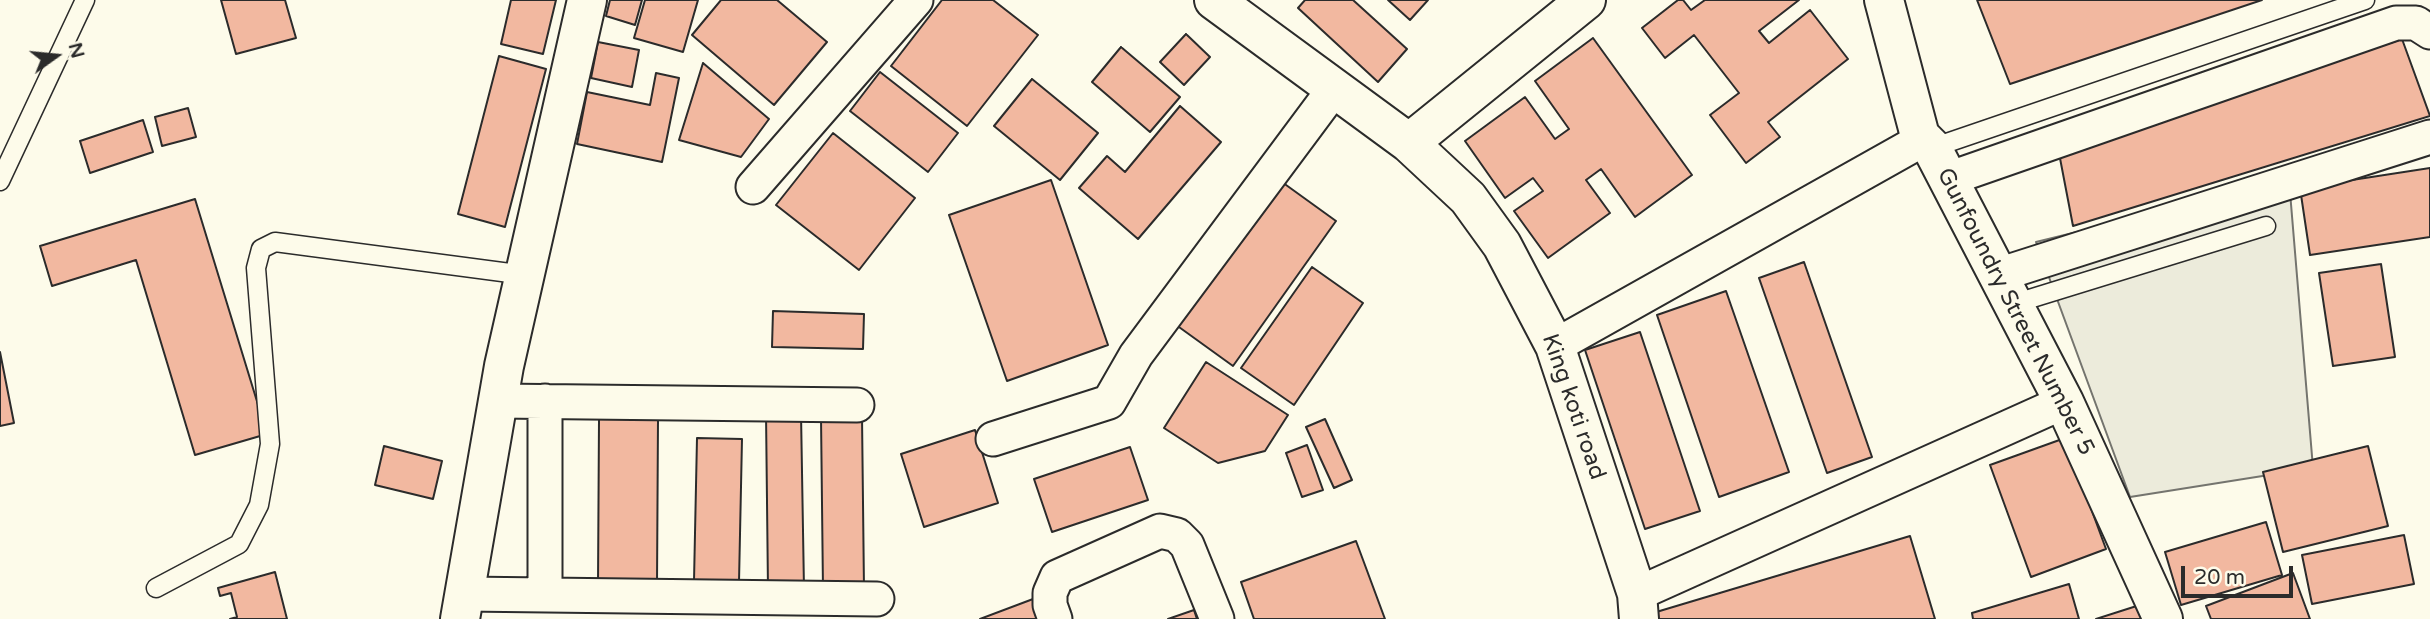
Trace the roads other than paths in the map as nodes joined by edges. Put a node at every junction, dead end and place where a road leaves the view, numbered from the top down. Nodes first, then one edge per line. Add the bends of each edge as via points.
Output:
1 (85, 0) edge
2 (587, 0) edge
3 (916, 0) edge
4 (1214, 0) edge
5 (1587, 0) edge
6 (1884, 0) edge
7 (2365, 0) edge
8 (2430, 32) edge
9 (1334, 89) junction
10 (2430, 137) edge
11 (1409, 143) junction
12 (1934, 156) junction
13 (0, 181) edge
14 (753, 187) dead end
15 (2266, 226) dead end
16 (525, 275) junction
17 (2006, 290) junction
18 (1555, 346) junction
19 (498, 401) junction
20 (545, 401) junction
21 (2064, 402) junction
22 (857, 405) dead end
23 (993, 439) dead end
24 (156, 588) dead end
25 (545, 595) junction
26 (877, 599) dead end
27 (462, 607) edge
28 (1638, 607) edge
29 (1055, 619) edge
30 (1217, 619) edge
31 (2163, 619) edge

1 - 13 lane
2 - 16 street
3 - 14 street
4 - 9 street, King koti road
5 - 11 street
6 - 12 street, Gunfoundry Street Number 5
7 - 12 lane
8 - 12 street via 2416,23 2396,23
9 - 11 street, King koti road
9 - 23 street via 1136,355 1109,402
10 - 17 street
11 - 18 street, King koti road via 1468,198 1502,245
12 - 17 street, Gunfoundry Street Number 5
12 - 18 street
15 - 17 lane
16 - 19 street
16 - 24 lane via 275,242 261,248 257,268 270,444 259,505 239,544
17 - 21 street, Gunfoundry Street Number 5
18 - 28 street, King koti road
19 - 20 street
19 - 27 street
20 - 22 street
20 - 25 street
21 - 28 street
21 - 31 street, Gunfoundry Street Number 5
25 - 26 street
25 - 27 street
29 - 30 street via 1050,593 1057,577 1160,531 1177,535 1187,545

